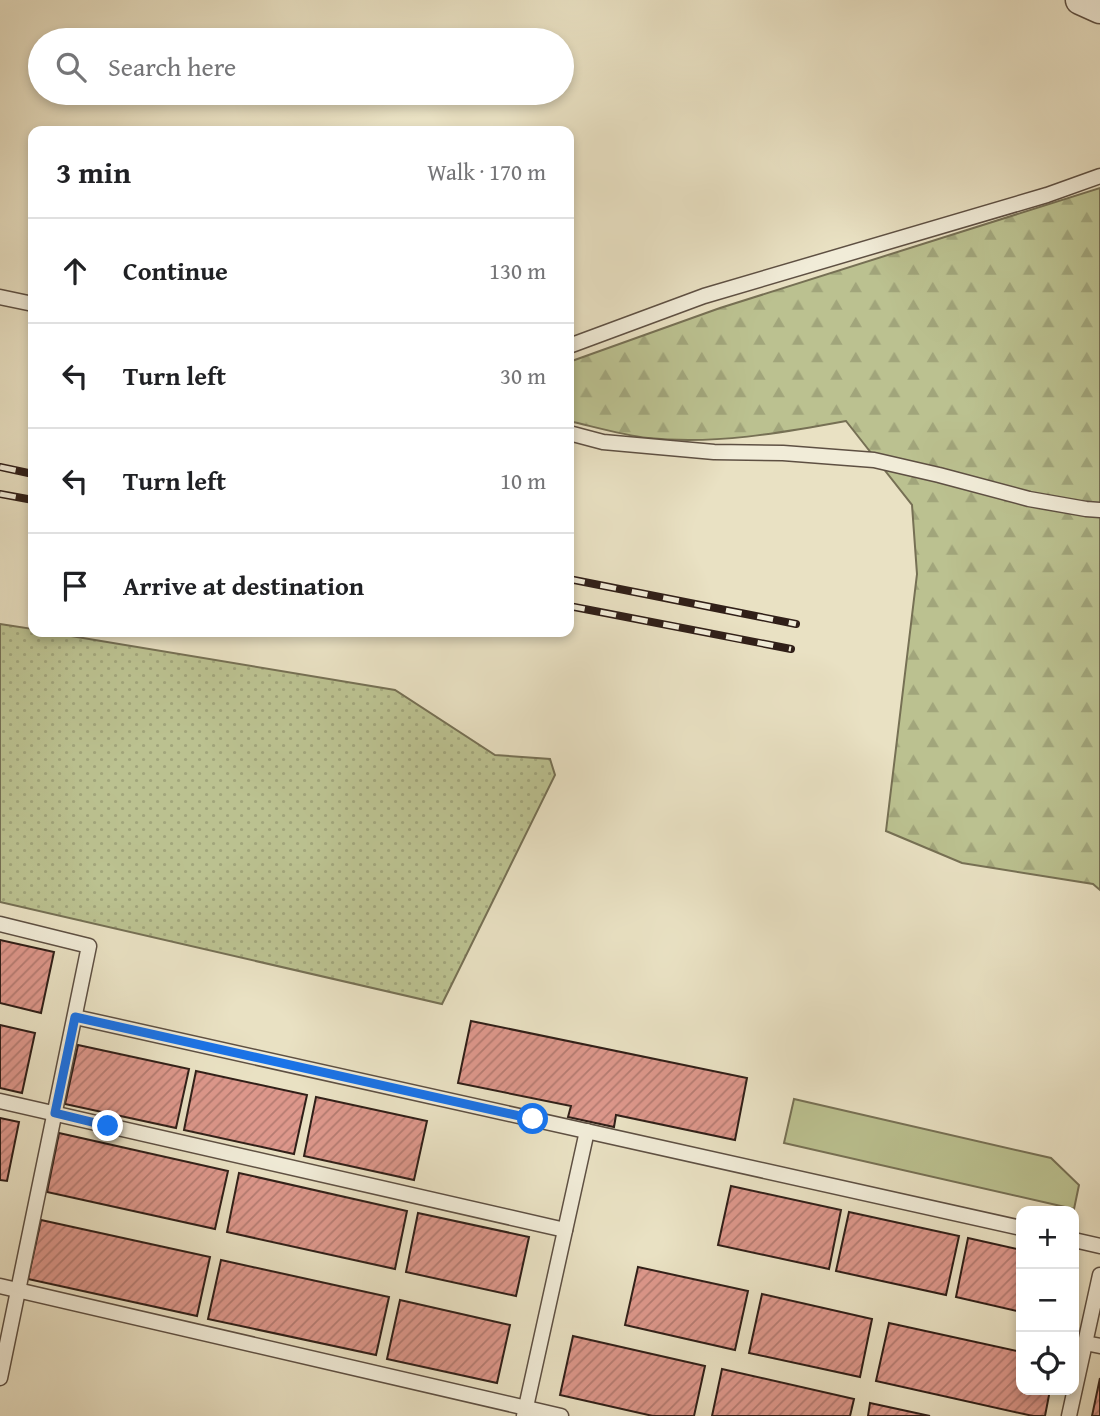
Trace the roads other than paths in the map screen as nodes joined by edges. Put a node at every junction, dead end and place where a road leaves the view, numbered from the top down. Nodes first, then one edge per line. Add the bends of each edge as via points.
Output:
1 (1080, 0) edge
2 (1100, 9) edge
3 (1100, 176) edge
4 (0, 296) edge
5 (28, 303) edge
6 (574, 344) edge
7 (574, 434) edge
8 (1100, 510) edge
9 (0, 924) edge
10 (75, 1017) junction
11 (0, 1101) edge
12 (55, 1113) junction
13 (587, 1131) junction
14 (1016, 1227) edge
15 (565, 1230) junction
16 (1079, 1241) edge
17 (1100, 1246) edge
18 (1100, 1275) edge
19 (0, 1286) edge
20 (18, 1290) junction
21 (1085, 1343) junction
22 (1100, 1346) edge
23 (0, 1378) edge
24 (525, 1412) edge
25 (561, 1416) edge
26 (1069, 1416) edge

1 - 2 street
3 - 6 lane via 704,296
4 - 5 lane
7 - 8 lane via 603,442 714,452 874,460 1029,499
9 - 10 lane via 89,946
10 - 12 lane
10 - 13 lane
11 - 12 lane
12 - 15 lane
12 - 20 lane
13 - 14 lane
13 - 15 lane
15 - 24 lane
16 - 17 lane
18 - 21 lane
19 - 20 lane
20 - 23 lane
20 - 24 lane
21 - 22 lane
21 - 26 lane
24 - 25 lane

